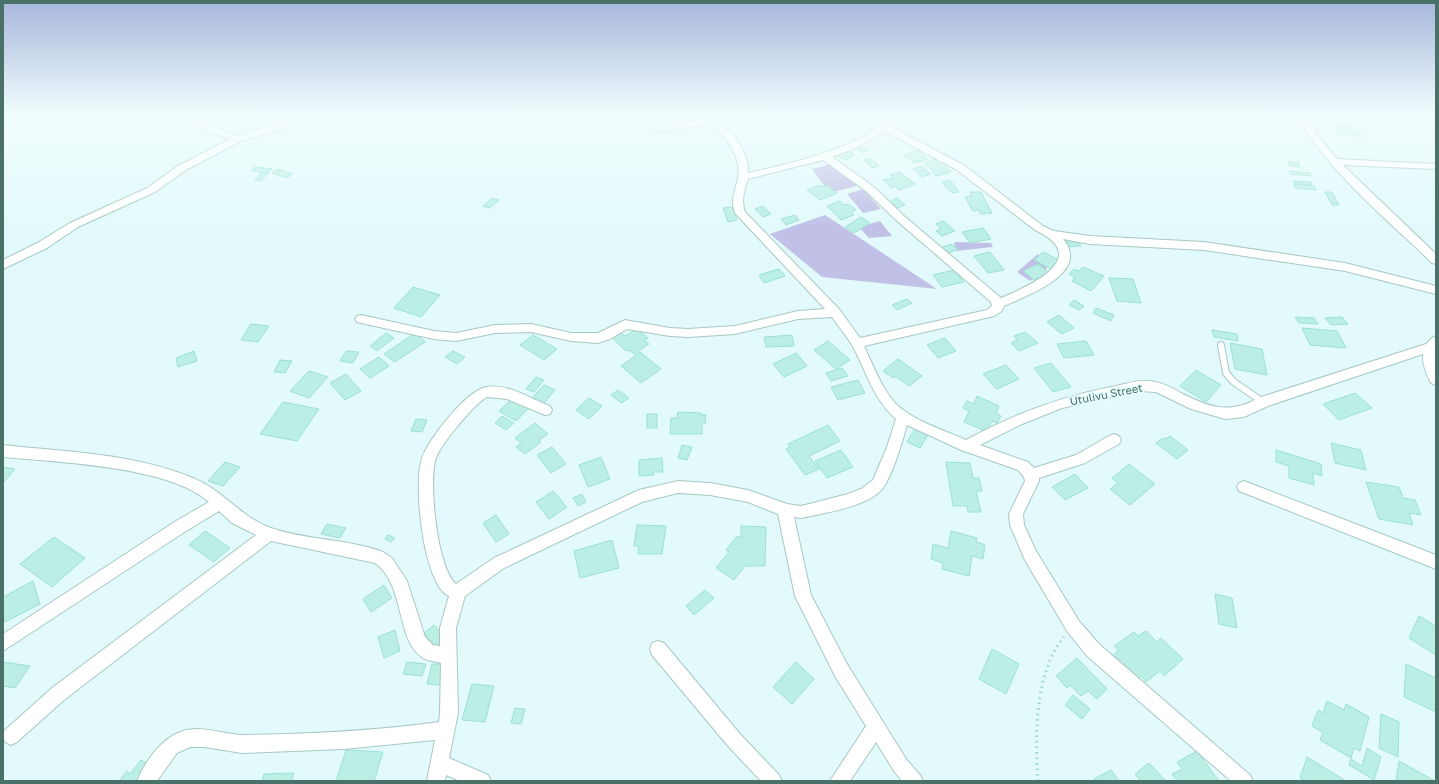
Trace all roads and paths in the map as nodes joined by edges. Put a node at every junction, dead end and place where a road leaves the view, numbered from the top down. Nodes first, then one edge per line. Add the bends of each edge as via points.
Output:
1 (211, 153) edge
2 (738, 153) edge
3 (835, 153) edge
4 (932, 153) edge
5 (1326, 153) edge
6 (825, 157) junction
7 (1334, 162) junction
8 (1433, 166) dead end
9 (743, 177) junction
10 (1052, 234) junction
11 (1436, 260) edge
12 (3, 265) edge
13 (1436, 290) edge
14 (998, 304) junction
15 (835, 312) junction
16 (361, 319) dead end
17 (857, 343) junction
18 (1433, 344) edge
19 (1221, 345) dead end
20 (1436, 380) edge
21 (1263, 402) junction
22 (545, 410) dead end
23 (903, 418) junction
24 (1114, 440) dead end
25 (966, 446) junction
26 (3, 451) edge
27 (1031, 475) junction
28 (1244, 487) dead end
29 (220, 503) junction
30 (784, 510) junction
31 (269, 534) junction
32 (1436, 562) edge
33 (458, 592) junction
34 (1073, 626) junction
35 (3, 643) edge
36 (658, 649) dead end
37 (448, 656) junction
38 (876, 727) junction
39 (446, 730) junction
40 (11, 736) dead end
41 (441, 764) junction
42 (146, 781) edge
43 (436, 781) edge
44 (482, 781) edge
45 (772, 781) edge
46 (839, 781) edge
47 (914, 781) edge
48 (1038, 781) edge
49 (1244, 781) edge

1 - 12 street via 151,190 74,225 43,245
2 - 9 street
3 - 6 street
4 - 10 street via 961,168 1029,221
5 - 7 street
6 - 9 street
6 - 14 street via 870,189
7 - 8 street
7 - 11 street
9 - 15 street via 736,203 740,213
10 - 13 street via 1090,240 1204,246 1345,268
10 - 14 street via 1063,244 1066,255 1065,261 1052,278
14 - 17 street via 998,308 990,313
15 - 16 street via 798,315 735,330 688,333 625,324 606,336 590,339 571,337 540,328 495,329 456,337 434,335
15 - 17 street
17 - 23 street via 882,395
18 - 20 street via 1430,360
18 - 21 street, Utulivu Street
19 - 21 lane via 1226,373 1234,382
21 - 25 street, Utulivu Street via 1234,415 1222,414 1187,402 1161,388 1139,387 1074,399 1040,411
22 - 33 street via 501,392 487,392 469,404 429,456 424,480 431,544 441,576 447,586
23 - 25 street
23 - 30 street via 886,467 878,484 872,489 850,500 800,512
24 - 27 street via 1080,459
25 - 27 street via 1012,461 1023,466
26 - 29 street via 126,464 188,482 208,492
27 - 34 street via 1032,481 1016,514 1017,525 1030,555
28 - 32 street
29 - 31 street via 237,518
29 - 35 street
30 - 33 street via 748,496 710,489 678,487 639,496 499,563
30 - 38 street via 803,596 841,670
31 - 37 street via 378,557 387,563 401,586 418,642 429,652
31 - 40 street via 58,694
33 - 37 street via 448,628
34 - 48 path via 1048,661 1039,728
34 - 49 street via 1093,650
36 - 45 street
37 - 39 street via 450,682
38 - 46 street
38 - 47 street via 900,765
39 - 41 street
39 - 42 street via 374,739 239,744 195,738 180,740 168,751
41 - 43 street
41 - 44 street

